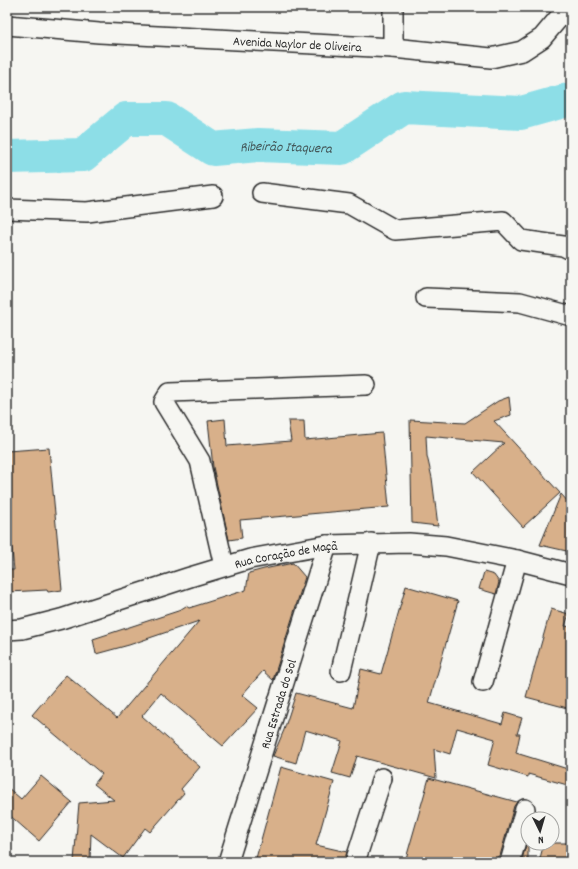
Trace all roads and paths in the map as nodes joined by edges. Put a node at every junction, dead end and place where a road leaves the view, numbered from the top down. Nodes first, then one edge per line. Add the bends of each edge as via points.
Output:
1 (393, 7) edge
2 (568, 7) edge
3 (7, 25) edge
4 (393, 48) junction
5 (262, 193) dead end
6 (213, 196) dead end
7 (7, 209) edge
8 (571, 250) edge
9 (426, 298) dead end
10 (571, 316) edge
11 (366, 385) dead end
12 (372, 543) junction
13 (327, 545) junction
14 (517, 560) junction
15 (224, 566) junction
16 (571, 574) edge
17 (7, 630) edge
18 (340, 671) dead end
19 (483, 682) dead end
20 (382, 778) dead end
21 (525, 809) dead end
22 (228, 862) edge
23 (355, 862) edge
24 (510, 862) edge

1 - 4 street
2 - 4 street, Avenida Naylor de Oliveira via 542,38 522,50 491,58
3 - 4 street, Avenida Naylor de Oliveira via 99,33
5 - 8 street via 349,204 395,230 503,221 521,240 563,246
6 - 7 street via 87,212
9 - 10 street via 520,302
11 - 15 street via 170,392 164,402 200,461
12 - 13 street, Rua Coração de Maçã
12 - 14 street, Rua Coração de Maçã via 446,546
12 - 18 street
13 - 15 street, Rua Coração de Maçã
13 - 22 street, Rua Estrada do Sol
14 - 16 street, Rua Coração de Maçã
14 - 19 street
15 - 17 street, Rua Coração de Maçã via 61,619 22,629
20 - 23 street
21 - 24 street

